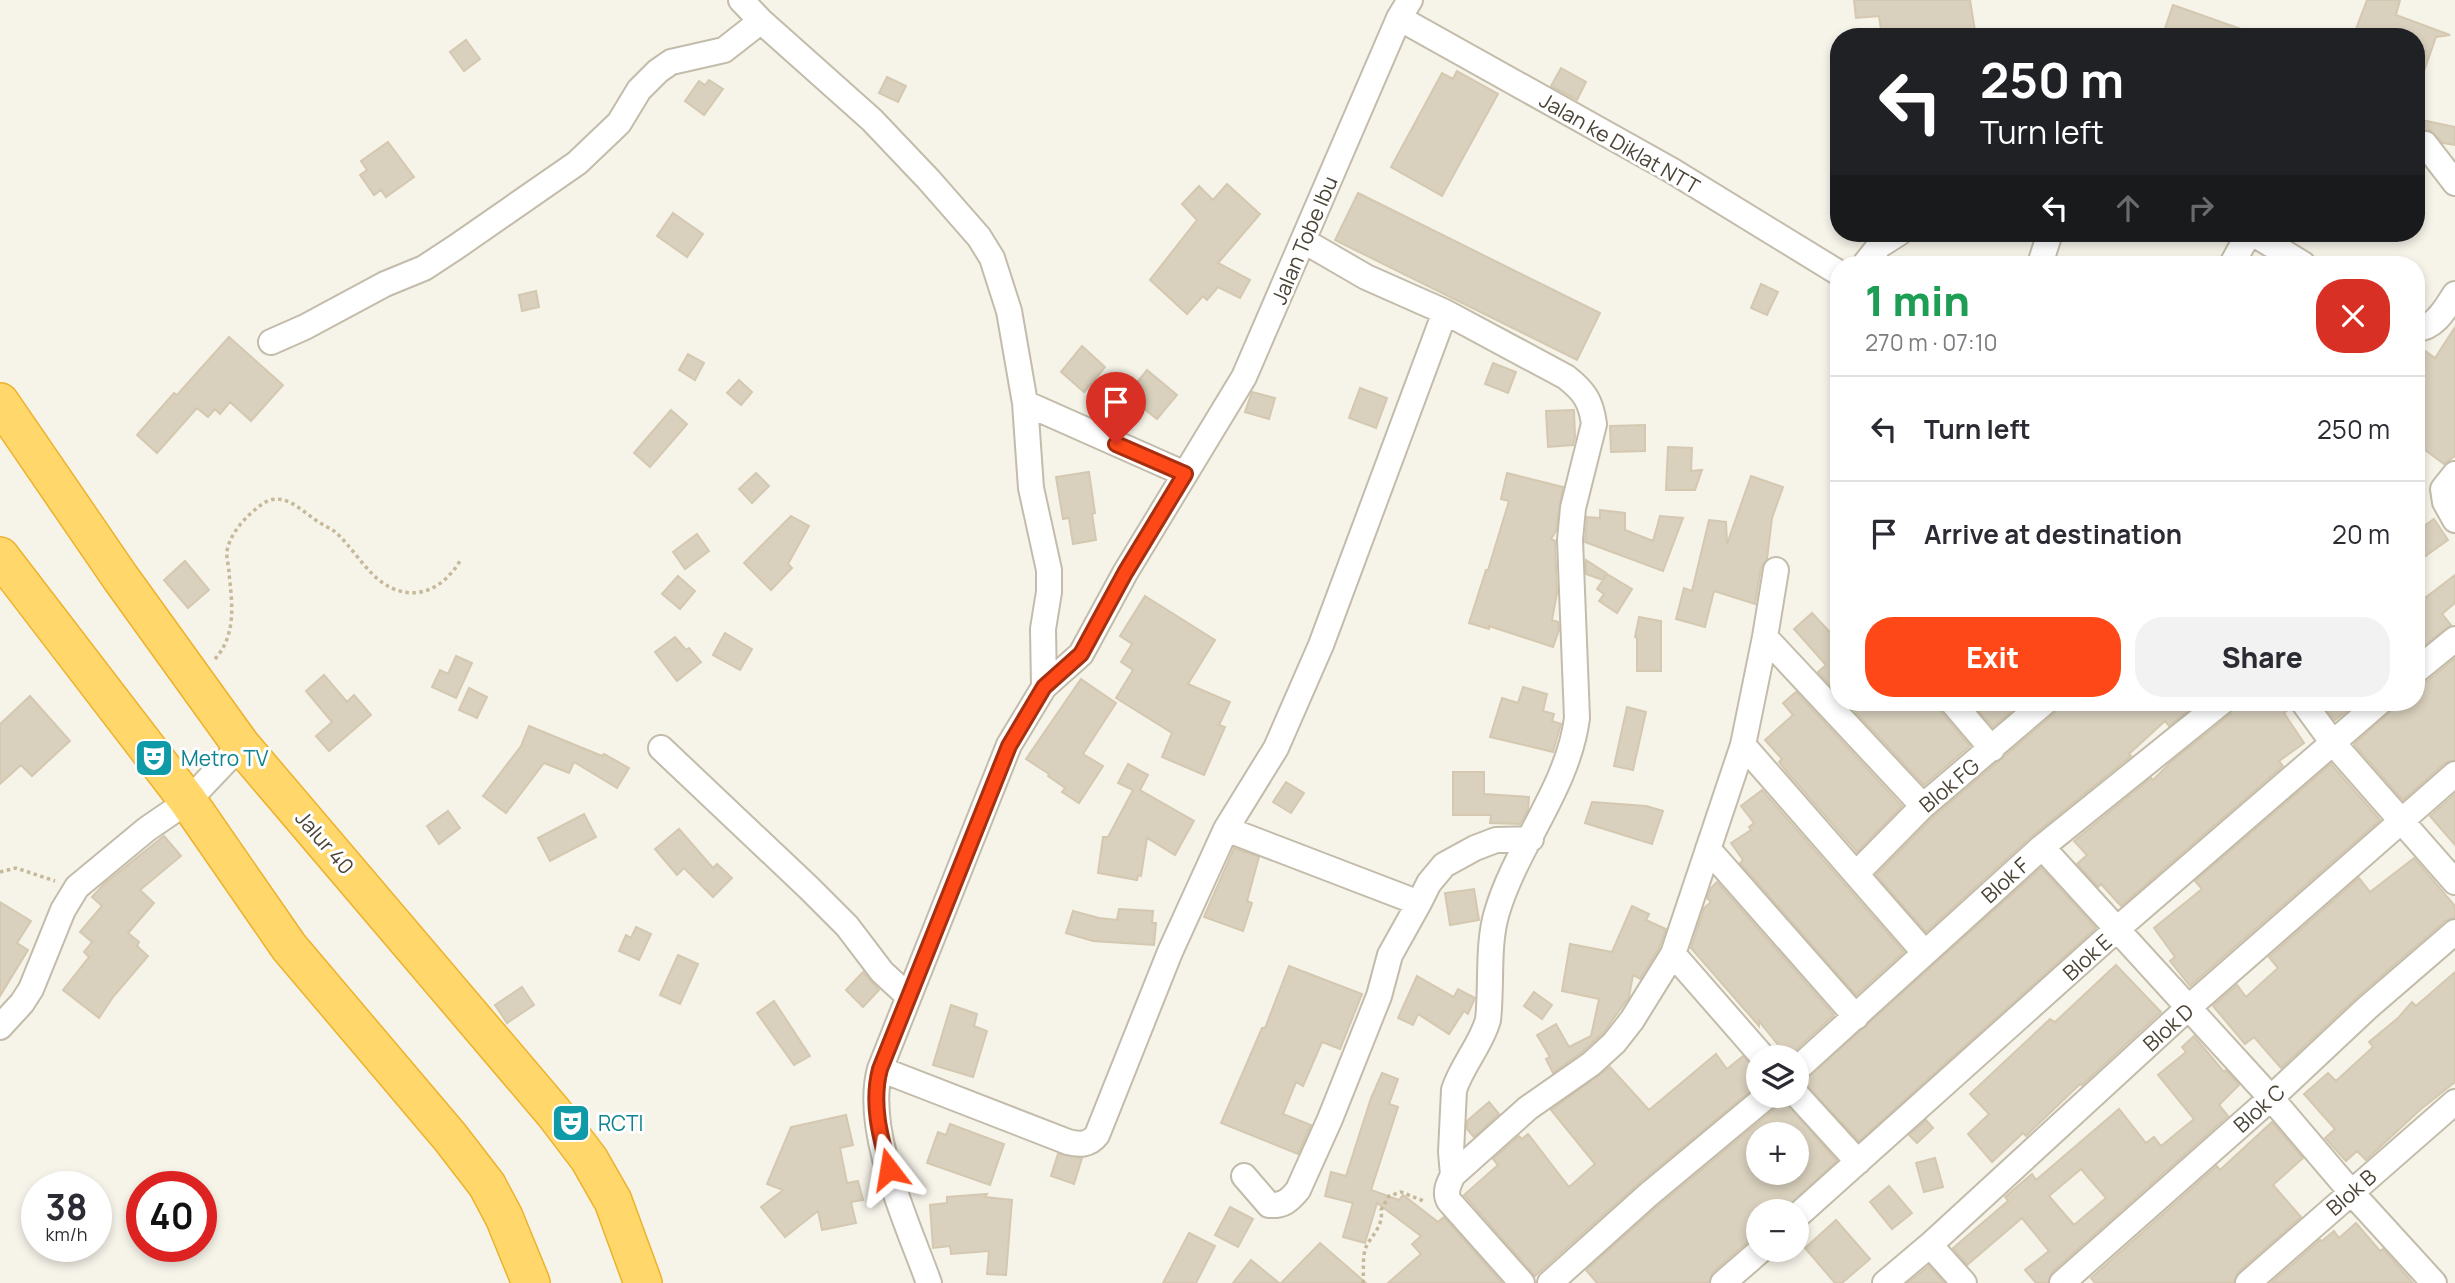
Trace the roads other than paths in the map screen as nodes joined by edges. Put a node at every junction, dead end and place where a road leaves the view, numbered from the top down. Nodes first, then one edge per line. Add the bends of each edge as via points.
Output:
1 (741, 0) edge
2 (1404, 9) edge
3 (761, 21) junction
4 (2425, 144) edge
5 (2425, 148) edge
6 (2455, 153) edge
7 (2455, 183) edge
8 (1304, 241) junction
9 (1885, 242) edge
10 (2265, 242) edge
11 (1871, 256) edge
12 (2289, 256) edge
13 (1830, 267) edge
14 (2455, 294) edge
15 (1446, 312) junction
16 (2425, 327) edge
17 (271, 342) dead end
18 (0, 402) edge
19 (1026, 403) junction
20 (1185, 474) junction
21 (2455, 474) edge
22 (2455, 520) edge
23 (0, 556) edge
24 (1776, 570) dead end
25 (1765, 637) junction
26 (2455, 639) edge
27 (2425, 663) edge
28 (1044, 687) junction
29 (1830, 707) edge
30 (1834, 711) edge
31 (1960, 711) edge
32 (2035, 711) edge
33 (2211, 711) edge
34 (2310, 711) edge
35 (2370, 711) edge
36 (2333, 743) junction
37 (241, 745) junction
38 (1742, 745) junction
39 (661, 748) dead end
40 (1992, 749) junction
41 (2455, 774) edge
42 (188, 801) junction
43 (1923, 806) junction
44 (2401, 820) junction
45 (1226, 829) junction
46 (1531, 839) junction
47 (2042, 847) junction
48 (1708, 849) junction
49 (1857, 873) junction
50 (2455, 882) edge
51 (1419, 903) junction
52 (2116, 930) junction
53 (2455, 932) edge
54 (1924, 951) junction
55 (1673, 954) junction
56 (908, 996) junction
57 (2188, 1008) junction
58 (1856, 1017) junction
59 (0, 1027) edge
60 (1753, 1045) edge
61 (1809, 1058) edge
62 (880, 1069) junction
63 (2271, 1098) junction
64 (2455, 1102) edge
65 (1753, 1108) edge
66 (1809, 1108) edge
67 (1858, 1162) junction
68 (1244, 1176) dead end
69 (1450, 1186) junction
70 (2351, 1192) junction
71 (1809, 1205) edge
72 (1930, 1245) junction
73 (1747, 1262) edge
74 (531, 1283) edge
75 (643, 1283) edge
76 (929, 1283) edge
77 (1522, 1283) edge
78 (1550, 1283) edge
79 (1723, 1283) edge
80 (1885, 1283) edge
81 (1965, 1283) edge
82 (2062, 1283) edge
83 (2248, 1283) edge
84 (2434, 1283) edge

1 - 3 street
2 - 8 street, Jalan Tobe Ibu
2 - 13 street, Jalan ke Diklat NTT
3 - 17 street via 724,50 671,62 658,71 639,90 619,123 577,163 424,268
3 - 19 street via 872,120 978,237 992,258 1003,289
4 - 6 street
5 - 7 street
8 - 15 street via 1366,277
8 - 20 street, Jalan Tobe Ibu via 1244,377
9 - 11 street
10 - 12 street
14 - 16 street via 2442,314
15 - 45 street via 1321,645 1276,748
15 - 46 street via 1566,377 1584,391 1594,424 1573,508 1570,540 1575,737
18 - 37 highway, Jalur 40
19 - 20 street
19 - 28 street via 1031,488 1049,570
20 - 28 street, Jalan Tobe Ibu via 1081,654
21 - 22 street via 2443,489
23 - 42 highway
24 - 25 street
25 - 29 street
25 - 38 street
26 - 27 street
28 - 56 street via 1009,746
30 - 43 street
31 - 40 street
32 - 40 street, Blok FG
33 - 47 street, Blok F
34 - 36 street
35 - 36 street, Blok E
36 - 44 street
36 - 52 street, Blok E
37 - 42 street
37 - 75 highway, Jalur 40 via 589,1159 613,1201
38 - 48 street
38 - 49 street
39 - 56 street via 847,926
40 - 43 street, Blok FG
41 - 44 street, Blok D
42 - 59 street via 77,887 31,989
42 - 74 highway via 289,947 487,1185
43 - 49 street, Blok FG
44 - 50 street
44 - 57 street, Blok D
45 - 51 street
45 - 62 street via 1092,1142 1068,1142
46 - 51 street via 1496,840 1444,865
46 - 69 street via 1496,913 1485,1031 1454,1090
47 - 52 street
47 - 54 street, Blok F
48 - 55 street
48 - 58 street
49 - 54 street
51 - 68 street via 1390,956 1379,996 1298,1190 1279,1206 1269,1205
52 - 57 street
52 - 67 street, Blok E
53 - 63 street, Blok C
54 - 58 street, Blok F
55 - 60 street
55 - 69 street via 1614,1043 1528,1108
56 - 62 street
57 - 63 street
57 - 72 street, Blok D
58 - 61 street, Blok F
62 - 76 street via 875,1086 880,1136
63 - 70 street
63 - 82 street, Blok C
64 - 70 street, Blok B
65 - 78 street
66 - 67 street
67 - 71 street, Blok E
69 - 77 street
70 - 83 street, Blok B
70 - 84 street
72 - 80 street, Blok D
72 - 81 street
73 - 79 street

